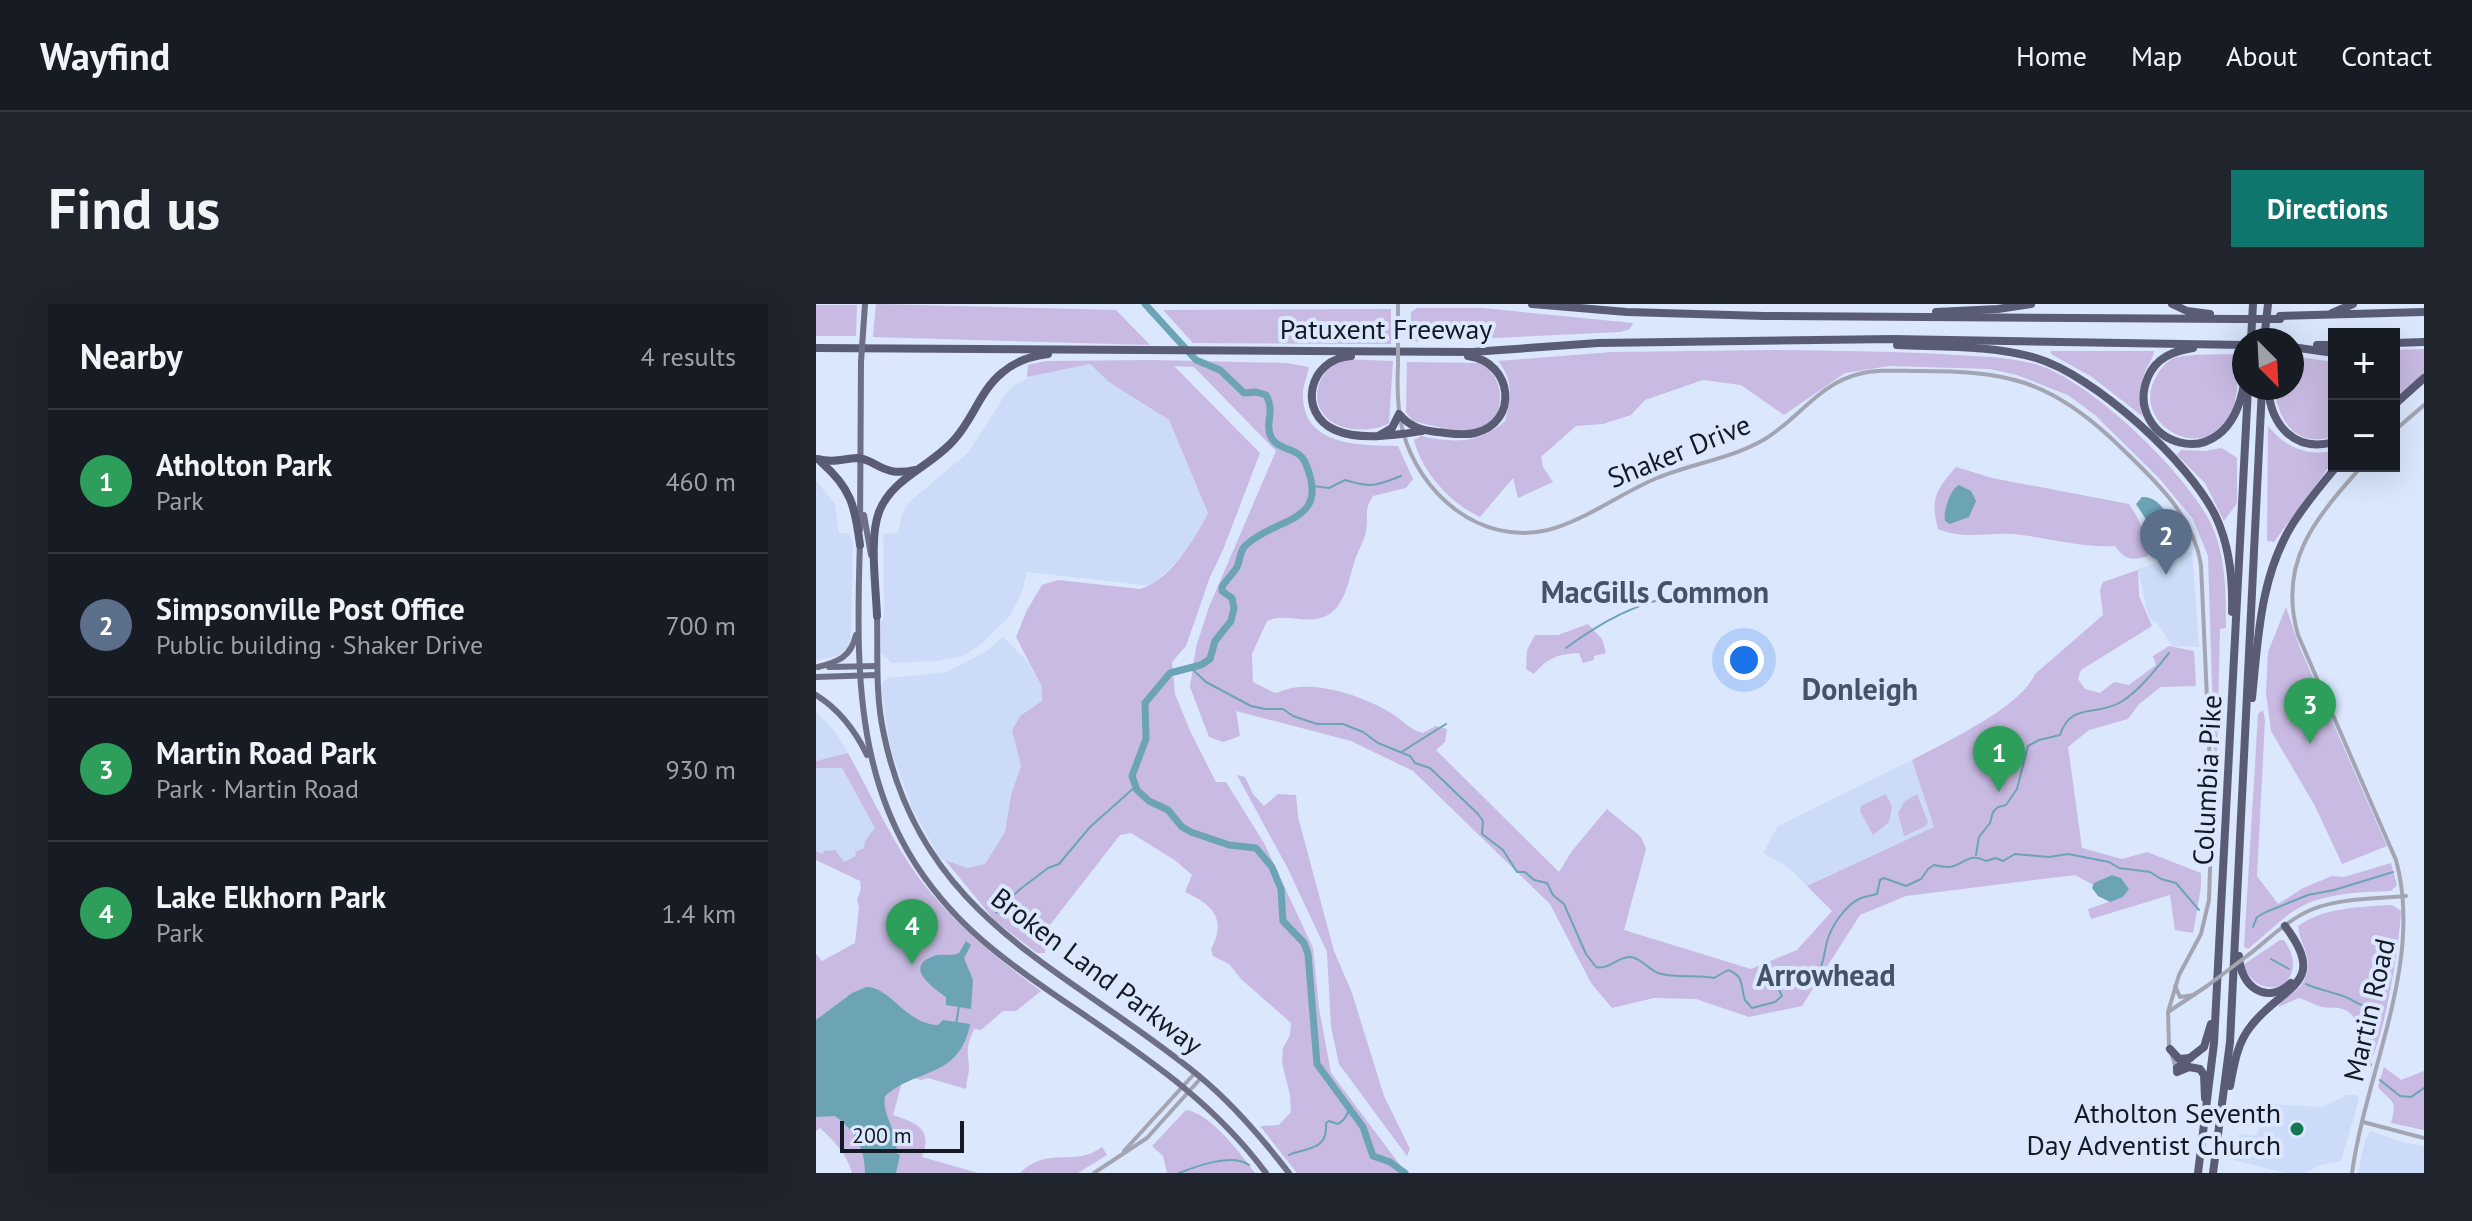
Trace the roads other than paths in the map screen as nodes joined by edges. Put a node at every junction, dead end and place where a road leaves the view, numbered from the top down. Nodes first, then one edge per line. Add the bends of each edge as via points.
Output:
1 (865, 304) edge
2 (1398, 304) edge
3 (1532, 304) edge
4 (2031, 304) edge
5 (2172, 304) edge
6 (2268, 304) edge
7 (2353, 304) edge
8 (2252, 307) edge
9 (2424, 314) edge
10 (2219, 315) junction
11 (2301, 316) junction
12 (1809, 317) junction
13 (2239, 317) junction
14 (2115, 318) junction
15 (2280, 318) junction
16 (2251, 328) edge
17 (2265, 328) edge
18 (1788, 340) junction
19 (2424, 342) edge
20 (2400, 343) edge
21 (2229, 345) joint
22 (2328, 345) edge
23 (2304, 346) edge
24 (816, 348) edge
25 (2304, 348) edge
26 (1120, 351) junction
27 (1396, 352) junction
28 (1419, 352) junction
29 (2328, 352) edge
30 (2424, 378) edge
31 (2241, 400) edge
32 (2245, 400) edge
33 (2264, 400) edge
34 (2269, 400) edge
35 (2400, 400) edge
36 (2424, 405) edge
37 (1399, 414) junction
38 (2400, 426) edge
39 (1431, 431) junction
40 (1380, 435) junction
41 (1404, 435) junction
42 (2328, 442) edge
43 (817, 458) edge
44 (859, 458) junction
45 (918, 469) junction
46 (2332, 472) edge
47 (2357, 472) edge
48 (861, 504) junction
49 (860, 545) junction
50 (859, 616) junction
51 (877, 616) junction
52 (859, 666) junction
53 (877, 666) junction
54 (817, 667) edge
55 (877, 675) junction
56 (859, 676) junction
57 (816, 677) edge
58 (816, 695) edge
59 (872, 765) junction
60 (2229, 768) junction
61 (2241, 814) junction
62 (2406, 896) junction
63 (2236, 905) junction
64 (2283, 928) junction
65 (2175, 985) junction
66 (2197, 994) junction
67 (2217, 1000) junction
68 (2168, 1012) junction
69 (2170, 1049) junction
70 (2194, 1056) junction
71 (2176, 1070) junction
72 (1198, 1075) junction
73 (1184, 1085) junction
74 (1191, 1091) junction
75 (2363, 1122) junction
76 (2205, 1130) junction
77 (2424, 1138) edge
78 (2216, 1153) junction
79 (1116, 1159) junction
80 (1094, 1173) edge
81 (1266, 1173) edge
82 (1289, 1173) edge
83 (2198, 1173) edge
84 (2213, 1173) edge
85 (2352, 1173) edge

1 - 44 main road, Broken Land Parkway, bridge
2 - 37 street, Shaker Drive, bridge
3 - 12 highway, Patuxent Freeway
4 - 12 highway via 1981,311
5 - 10 highway
6 - 17 highway
7 - 11 highway via 2336,313
8 - 16 highway
9 - 11 highway
9 - 15 highway, Patuxent Freeway
10 - 13 highway
10 - 14 highway
11 - 15 highway
12 - 14 highway, Patuxent Freeway
13 - 14 highway, Patuxent Freeway
13 - 15 highway, Patuxent Freeway, bridge
18 - 21 highway, Patuxent Freeway
18 - 28 highway, Patuxent Freeway
18 - 60 highway via 1971,349 2036,358 2089,384 2154,441 2204,496 2229,557
19 - 20 highway
21 - 31 highway via 2183,349 2162,359 2146,382 2144,402 2156,428 2184,444 2218,437
22 - 23 highway
24 - 26 highway, Patuxent Freeway
25 - 29 highway
26 - 27 highway, Patuxent Freeway
26 - 45 highway via 1044,355 1011,365 990,385 951,444
27 - 28 highway, Patuxent Freeway
27 - 40 highway via 1335,358 1322,368 1312,389 1315,408 1328,426 1344,433
28 - 39 highway via 1484,359 1504,386 1501,413 1488,428 1470,435
30 - 35 highway
32 - 60 highway, Columbia Pike
33 - 61 highway, Columbia Pike
34 - 42 highway via 2286,434 2308,444
36 - 38 street
37 - 39 highway via 1411,426
37 - 40 highway via 1392,428
37 - 41 street, Shaker Drive
39 - 41 highway
40 - 41 highway
41 - 65 street, Shaker Drive via 1421,473 1453,509 1487,527 1529,533 1561,525 1664,475 1748,448 1784,426 1829,387 1860,373 1995,374 2040,388 2073,406 2174,503 2192,530 2199,555 2212,810 2209,900 2201,934
43 - 44 highway
43 - 49 highway via 850,495
44 - 45 highway via 889,472
44 - 48 main road, Broken Land Parkway
45 - 51 highway via 888,495 875,523
46 - 61 highway via 2292,525 2271,571
47 - 62 street, Martin Road via 2305,539 2294,571 2293,616 2396,860
48 - 49 main road, Broken Land Parkway
48 - 51 main road, Broken Land Parkway
49 - 50 main road, Broken Land Parkway
50 - 52 main road, Broken Land Parkway
50 - 54 main road via 849,653
51 - 53 main road, Broken Land Parkway
52 - 53 main road
52 - 54 main road
52 - 56 main road, Broken Land Parkway
53 - 55 main road, Broken Land Parkway
55 - 56 main road
55 - 72 main road, Broken Land Parkway via 894,773 917,826 950,878 1007,938
56 - 57 main road
56 - 59 main road, Broken Land Parkway
58 - 59 main road via 850,724
59 - 73 main road, Broken Land Parkway via 907,847 964,923
60 - 67 highway, Columbia Pike
61 - 63 highway, Columbia Pike
62 - 64 street via 2322,906
62 - 75 street, Martin Road via 2405,952
63 - 64 highway via 2239,967 2253,988 2277,991 2296,975 2297,953
63 - 78 highway, Columbia Pike via 2230,1042
64 - 66 street, bridge
64 - 78 highway via 2300,947 2303,972 2243,1039
65 - 66 street via 2180,997
65 - 68 street, Shaker Drive
66 - 68 street
67 - 70 highway via 2208,1039
67 - 76 highway, Columbia Pike
68 - 69 street, Shaker Drive
69 - 70 highway via 2179,1059
69 - 71 street, Shaker Drive
70 - 71 highway
71 - 76 highway via 2193,1066 2202,1072
72 - 73 street
72 - 74 street
72 - 82 main road, Broken Land Parkway via 1240,1114
73 - 74 main road, Broken Land Parkway
73 - 79 street
74 - 79 street via 1157,1129
74 - 81 main road, Broken Land Parkway
75 - 77 street
75 - 85 street, Martin Road
76 - 83 highway, Columbia Pike
78 - 84 highway, Columbia Pike
79 - 80 street

